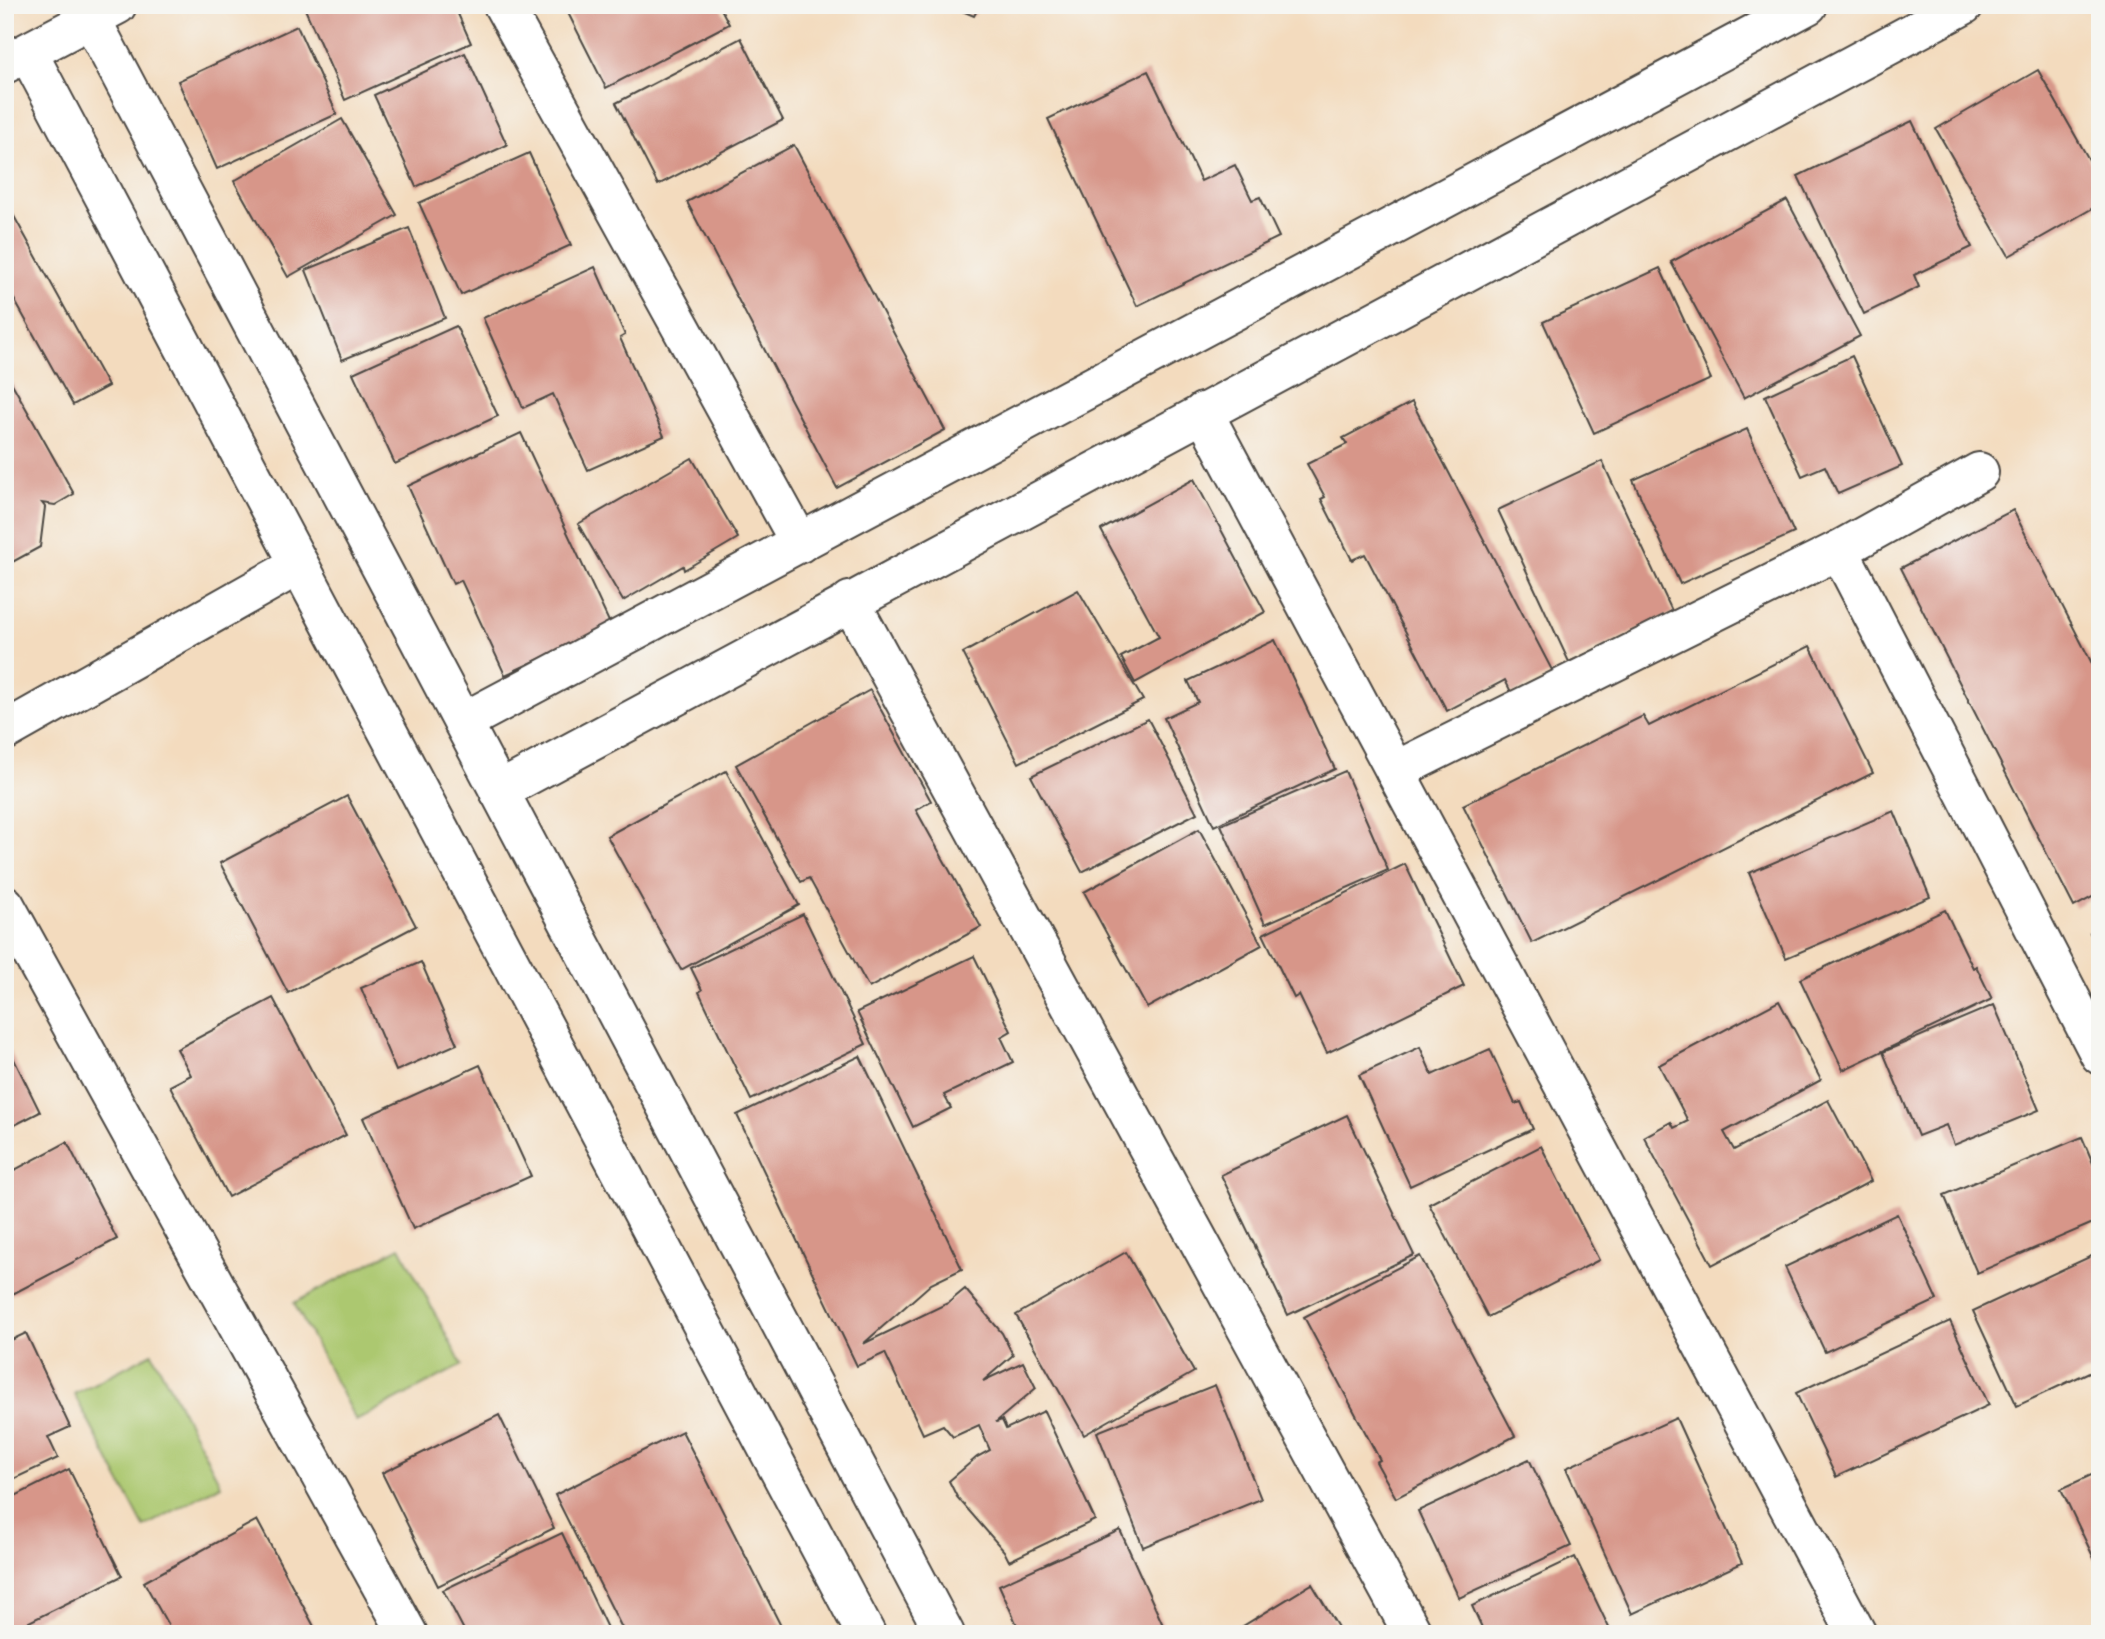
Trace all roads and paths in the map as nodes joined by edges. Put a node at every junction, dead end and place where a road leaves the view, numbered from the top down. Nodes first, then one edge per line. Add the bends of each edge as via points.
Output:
1 (503, 5) edge
2 (1808, 5) edge
3 (1964, 5) edge
4 (104, 12) edge
5 (16, 58) edge
6 (1203, 412) junction
7 (1979, 472) dead end
8 (800, 542) junction
9 (1839, 550) junction
10 (299, 565) junction
11 (850, 601) junction
12 (463, 722) junction
13 (5, 731) edge
14 (1395, 771) junction
15 (499, 791) junction
16 (5, 905) edge
17 (2100, 1055) edge
18 (408, 1634) edge
19 (866, 1634) edge
20 (945, 1634) edge
21 (1413, 1634) edge
22 (1857, 1634) edge

1 - 8 street
2 - 8 street
3 - 6 street
4 - 5 street
4 - 12 street
5 - 10 street
6 - 11 street
6 - 14 street
7 - 9 street
8 - 12 street
9 - 14 street
9 - 17 street
10 - 13 street
10 - 19 street
11 - 15 street
11 - 21 street
12 - 15 street
14 - 22 street
15 - 20 street
16 - 18 street

